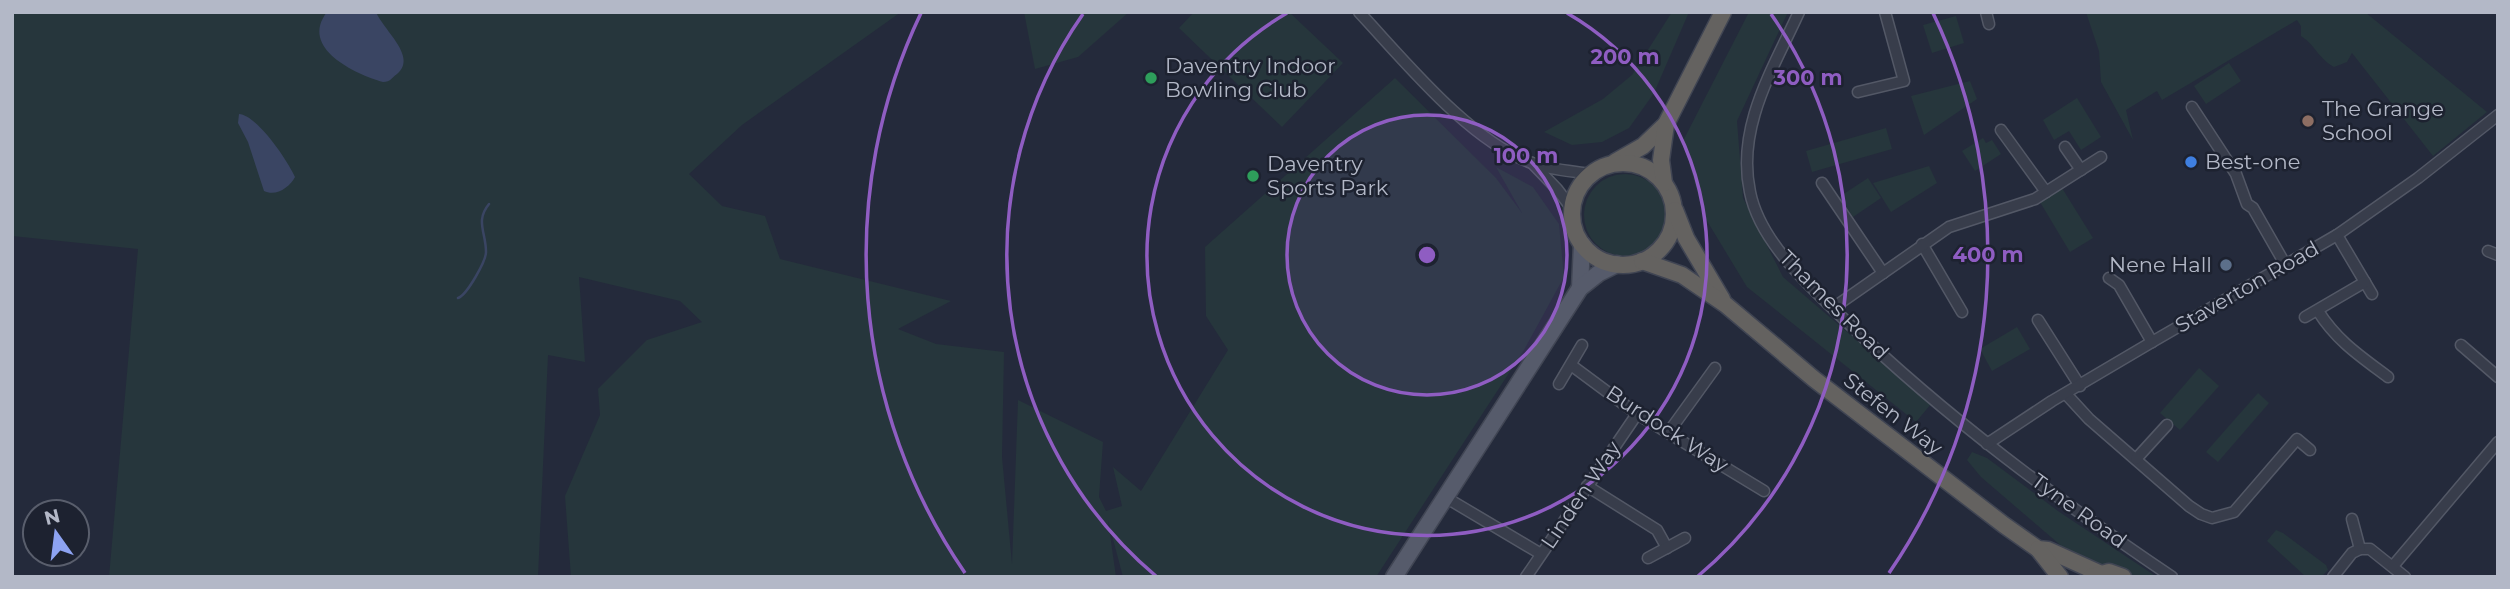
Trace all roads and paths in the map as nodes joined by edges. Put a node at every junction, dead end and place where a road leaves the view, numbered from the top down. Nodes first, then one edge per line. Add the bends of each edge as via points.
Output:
1 (1359, 12) edge
2 (1723, 12) edge
3 (1799, 12) edge
4 (1885, 12) edge
5 (1986, 12) edge
6 (1989, 24) dead end
7 (1858, 92) dead end
8 (2192, 107) dead end
9 (2498, 115) edge
10 (1666, 124) junction
11 (2001, 130) dead end
12 (2065, 147) dead end
13 (2101, 157) dead end
14 (1531, 163) junction
15 (1612, 164) junction
16 (2081, 170) junction
17 (1591, 174) junction
18 (1664, 183) junction
19 (1822, 183) dead end
20 (2046, 192) junction
21 (1673, 205) junction
22 (1573, 210) junction
23 (2337, 234) junction
24 (1582, 244) junction
25 (1922, 244) junction
26 (1642, 261) junction
27 (1617, 264) junction
28 (2285, 264) junction
29 (1883, 273) junction
30 (2109, 278) dead end
31 (2365, 282) junction
32 (1580, 288) junction
33 (2372, 294) dead end
34 (1726, 305) junction
35 (1833, 308) junction
36 (2318, 311) junction
37 (1962, 312) dead end
38 (2305, 317) dead end
39 (2038, 320) dead end
40 (2152, 342) junction
41 (1582, 345) dead end
42 (2461, 345) dead end
43 (1571, 365) junction
44 (1715, 368) dead end
45 (2388, 377) dead end
46 (2498, 377) edge
47 (1559, 384) dead end
48 (2080, 386) junction
49 (2066, 394) junction
50 (1637, 414) junction
51 (2167, 425) dead end
52 (1668, 433) junction
53 (2498, 442) edge
54 (1987, 444) junction
55 (2310, 450) dead end
56 (2136, 459) junction
57 (1587, 486) junction
58 (1764, 491) dead end
59 (1445, 498) junction
60 (2352, 519) dead end
61 (1685, 538) dead end
62 (1667, 548) junction
63 (2038, 549) junction
64 (2360, 549) junction
65 (1541, 554) junction
66 (1648, 558) dead end
67 (2393, 566) junction
68 (2095, 575) edge
69 (1394, 577) edge
70 (1526, 577) edge
71 (2060, 577) edge
72 (2123, 577) edge
73 (2172, 577) edge
74 (2333, 577) edge
75 (2405, 577) edge

1 - 14 street via 1456,113 1490,141
2 - 10 highway
3 - 35 street, Thames Road via 1755,107 1748,135 1748,180 1768,234 1787,261
4 - 7 street via 1904,81
5 - 6 street
8 - 28 street via 2236,174 2247,204
9 - 23 street, Staverton Road
10 - 15 highway via 1643,146
10 - 18 highway via 1661,160
11 - 20 street
12 - 16 street
13 - 16 street
14 - 17 street
14 - 22 street
15 - 17 highway
15 - 18 highway via 1642,166
16 - 20 street
17 - 22 highway via 1579,188
18 - 21 highway
19 - 29 street
20 - 25 street via 1949,227
21 - 26 highway via 1669,235
21 - 34 highway via 1686,238
22 - 24 highway via 1575,232
23 - 28 street, Staverton Road
23 - 31 street
24 - 27 highway via 1598,258
24 - 32 main road
25 - 29 street
25 - 37 street
26 - 27 highway
26 - 34 highway via 1682,275
27 - 32 main road
28 - 40 street, Staverton Road
29 - 35 street
30 - 40 street via 2119,285
31 - 33 street
31 - 36 street
32 - 59 main road
34 - 63 highway, Stefen Way via 1907,452
35 - 54 street, Thames Road
36 - 38 street
36 - 45 street via 2337,337
39 - 48 street
40 - 48 street, Staverton Road
41 - 43 street
42 - 46 street
43 - 47 street
43 - 50 street, Burdock Way
44 - 52 street
48 - 49 street, Staverton Road
49 - 54 street, Staverton Road
49 - 56 street
50 - 52 street, Burdock Way
50 - 57 street, Linden Way
51 - 56 street
52 - 58 street, Burdock Way
53 - 67 street
54 - 73 street, Tyne Road
55 - 56 street via 2297,439 2234,512 2213,518 2189,506
57 - 62 street via 1657,530
57 - 65 street, Linden Way
59 - 65 street
59 - 69 main road
60 - 64 street
61 - 62 street
62 - 66 street
63 - 68 highway, Stefen Way
63 - 71 highway, Stefen Way
64 - 67 street via 2370,549
64 - 74 street via 2352,552
65 - 70 street, Linden Way
67 - 75 street
68 - 72 highway, Stefen Way via 2109,572

